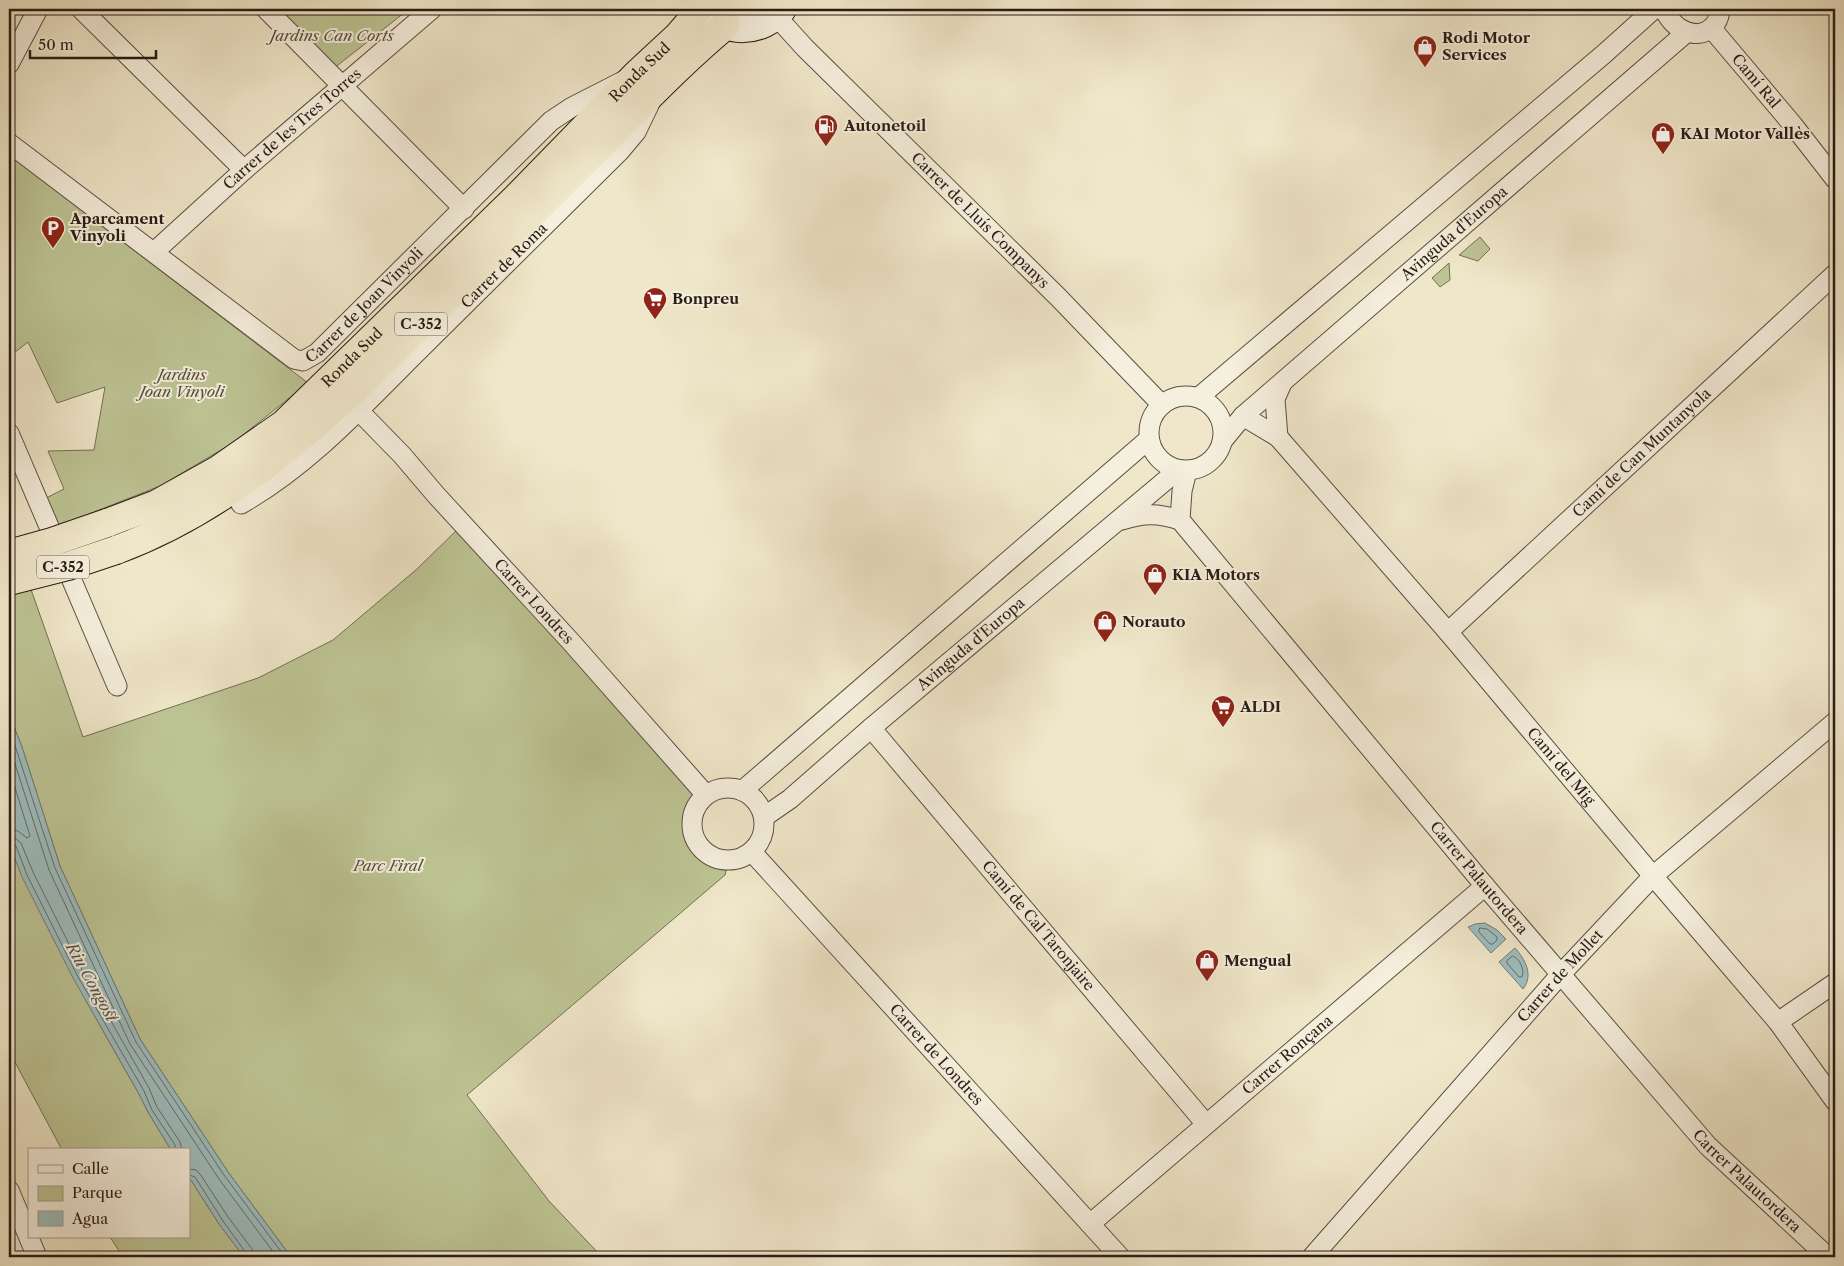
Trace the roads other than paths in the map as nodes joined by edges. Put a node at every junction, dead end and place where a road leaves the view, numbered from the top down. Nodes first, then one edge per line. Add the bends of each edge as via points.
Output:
1 (38, 9) edge
2 (81, 9) edge
3 (266, 9) edge
4 (432, 9) edge
5 (698, 9) edge
6 (1654, 9) edge
7 (1663, 9) edge
8 (1720, 9) edge
9 (779, 12) edge
10 (716, 17) edge
11 (1712, 29) junction
12 (1687, 32) junction
13 (9, 64) edge
14 (647, 81) junction
15 (342, 85) junction
16 (9, 143) edge
17 (244, 170) junction
18 (1835, 179) edge
19 (464, 209) junction
20 (154, 252) junction
21 (1835, 274) edge
22 (1282, 383) junction
23 (1199, 397) junction
24 (1162, 405) junction
25 (358, 410) junction
26 (1243, 416) junction
27 (9, 433) edge
28 (1278, 437) junction
29 (1149, 439) junction
30 (1224, 439) junction
31 (1183, 471) junction
32 (241, 504) joint
33 (1180, 520) junction
34 (1116, 522) junction
35 (146, 539) junction
36 (9, 554) edge
37 (9, 581) edge
38 (1448, 632) junction
39 (117, 686) dead end
40 (1835, 722) edge
41 (870, 728) junction
42 (742, 791) junction
43 (706, 795) junction
44 (764, 817) junction
45 (752, 852) junction
46 (1652, 876) junction
47 (1485, 886) junction
48 (1561, 974) junction
49 (1835, 983) edge
50 (1778, 1022) junction
51 (1835, 1101) edge
52 (1206, 1124) junction
53 (9, 1190) edge
54 (1090, 1224) junction
55 (28, 1235) edge
56 (29, 1238) edge
57 (37, 1257) edge
58 (1120, 1257) edge
59 (1312, 1257) edge
60 (1828, 1257) edge

1 - 13 street
2 - 17 street
3 - 15 street
4 - 15 street, Carrer de les Tres Torres
5 - 14 highway, Ronda Sud / C-352
6 - 23 street
7 - 12 street via 1679,28
8 - 11 street
9 - 10 main road, C-352 via 766,23 753,28 740,28
9 - 24 street, Carrer de Lluís Companys via 806,48 1058,297
10 - 14 highway, Ronda Sud / C-352 via 693,54
11 - 12 street via 1704,33
11 - 18 street, Camí Ral
12 - 22 street, Avinguda d'Europa
14 - 19 street, Carrer de Joan Vinyoli via 572,107 551,121
14 - 25 street, Carrer de Roma via 636,132 620,151
14 - 35 highway, Ronda Sud / C-352 via 371,374 315,426 225,496
14 - 36 highway, Ronda Sud / C-352, bridge via 516,198 284,424 218,470 157,504
15 - 17 street, Carrer de les Tres Torres
15 - 19 street
16 - 20 street, Carrer de Joan Vinyoli
17 - 20 street, Carrer de les Tres Torres
19 - 20 street, Carrer de Joan Vinyoli via 317,353 303,361 294,359
21 - 38 street, Camí de Can Muntanyola
22 - 26 street, Avinguda d'Europa
22 - 28 street via 1275,399
23 - 24 street via 1186,395
23 - 30 street via 1214,407 1221,419
24 - 29 street via 1149,426
25 - 32 street, Carrer de Roma via 309,458 265,491
25 - 43 street, Carrer Londres via 572,643
26 - 28 street, Camí del Mig
26 - 30 street, Avinguda d'Europa
27 - 39 street
28 - 38 street, Camí del Mig
29 - 31 street via 1157,457 1166,465
29 - 42 street
30 - 31 street via 1211,462
31 - 33 street
31 - 34 street, Avinguda d'Europa
32 - 35 highway via 187,531
33 - 34 street via 1163,514 1140,515
33 - 47 street, Carrer Palautordera
34 - 41 street, Avinguda d'Europa
35 - 37 highway, Ronda Sud / C-352, bridge via 68,566
38 - 46 street, Camí del Mig
40 - 46 street, Carrer de Mollet
41 - 44 street, Avinguda d'Europa via 790,799
41 - 52 street, Camí de Cal Taronjaire
42 - 43 street via 717,789
42 - 44 street via 753,797
43 - 45 street via 692,818 697,844 717,859 742,858
44 - 45 street via 760,842
45 - 54 street, Carrer de Londres
46 - 48 street, Carrer de Mollet
46 - 50 street, Camí del Mig
47 - 48 street, Carrer Palautordera
47 - 52 street, Carrer Ronçana
48 - 59 street, Carrer de Mollet
48 - 60 street, Carrer Palautordera via 1708,1146
49 - 50 street
50 - 51 street, Camí del Mig
52 - 54 street, Carrer Ronçana
53 - 55 street
54 - 58 street, Carrer de Londres
56 - 57 street

